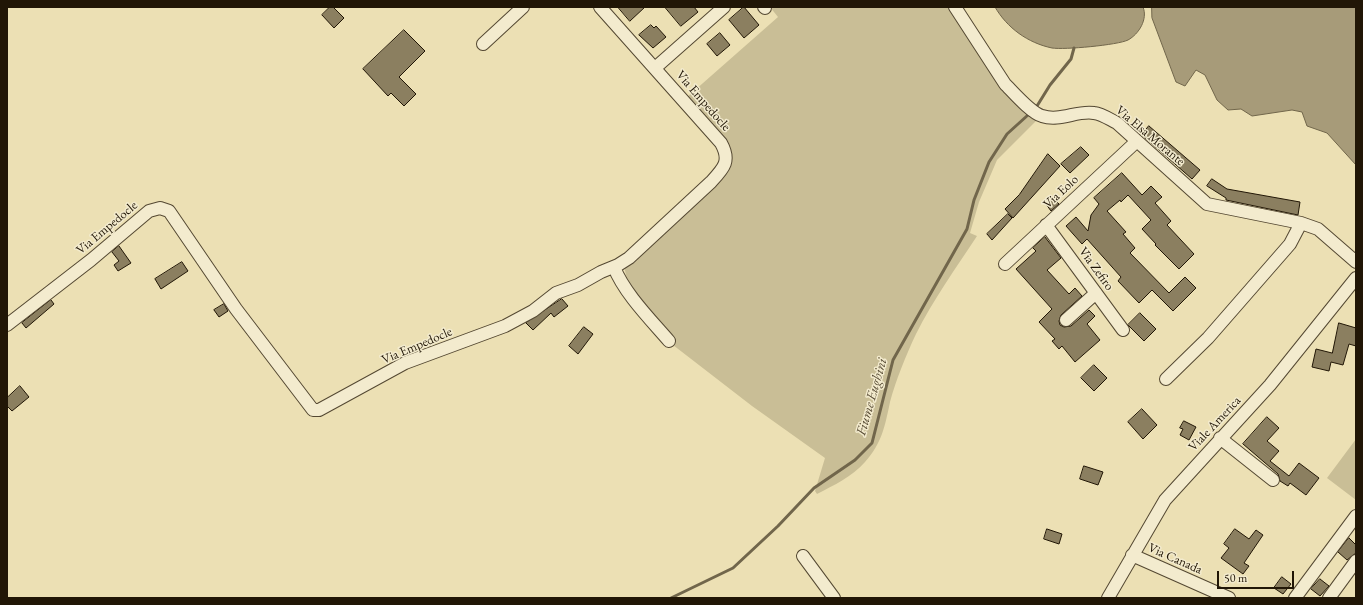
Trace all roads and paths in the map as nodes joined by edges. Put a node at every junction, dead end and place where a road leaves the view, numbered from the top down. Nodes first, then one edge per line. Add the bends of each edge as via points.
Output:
1 (523, 7) edge
2 (600, 7) edge
3 (724, 7) edge
4 (955, 7) edge
5 (483, 44) dead end
6 (656, 68) junction
7 (1137, 141) junction
8 (1301, 223) junction
9 (1046, 225) junction
10 (1356, 262) edge
11 (1005, 264) dead end
12 (614, 267) junction
13 (1356, 278) edge
14 (1096, 293) junction
15 (1066, 320) dead end
16 (7, 325) edge
17 (1123, 330) dead end
18 (669, 341) dead end
19 (1166, 379) dead end
20 (1220, 438) junction
21 (1273, 480) dead end
22 (1356, 516) edge
23 (1132, 555) junction
24 (803, 556) dead end
25 (1356, 561) edge
26 (834, 598) edge
27 (1108, 598) edge
28 (1229, 598) edge
29 (1295, 598) edge
30 (1329, 598) edge

1 - 5 street
2 - 6 street, Via Empedocle
3 - 6 street
4 - 7 street, Via Elsa Morante via 1005,84 1041,116 1054,118 1096,113 1116,123
6 - 12 street, Via Empedocle via 721,143 726,153 726,161 711,182 629,258
7 - 8 street, Via Elsa Morante via 1208,204
7 - 9 street, Via Eolo
8 - 10 street, Via Elsa Morante via 1318,229
8 - 19 street via 1290,244 1208,338
9 - 11 street, Via Eolo
9 - 14 street, Via Zefiro
12 - 16 street, Via Empedocle via 556,294 533,312 505,326 405,363 316,411 236,310 167,210 160,208 149,211
12 - 18 street via 641,308
13 - 20 street, Viale America via 1270,385
14 - 15 street
14 - 17 street, Via Zefiro
20 - 21 street
20 - 23 street, Viale America via 1164,500
22 - 29 street
23 - 27 street, Viale America
23 - 28 street, Via Canada
24 - 26 street
25 - 30 street

